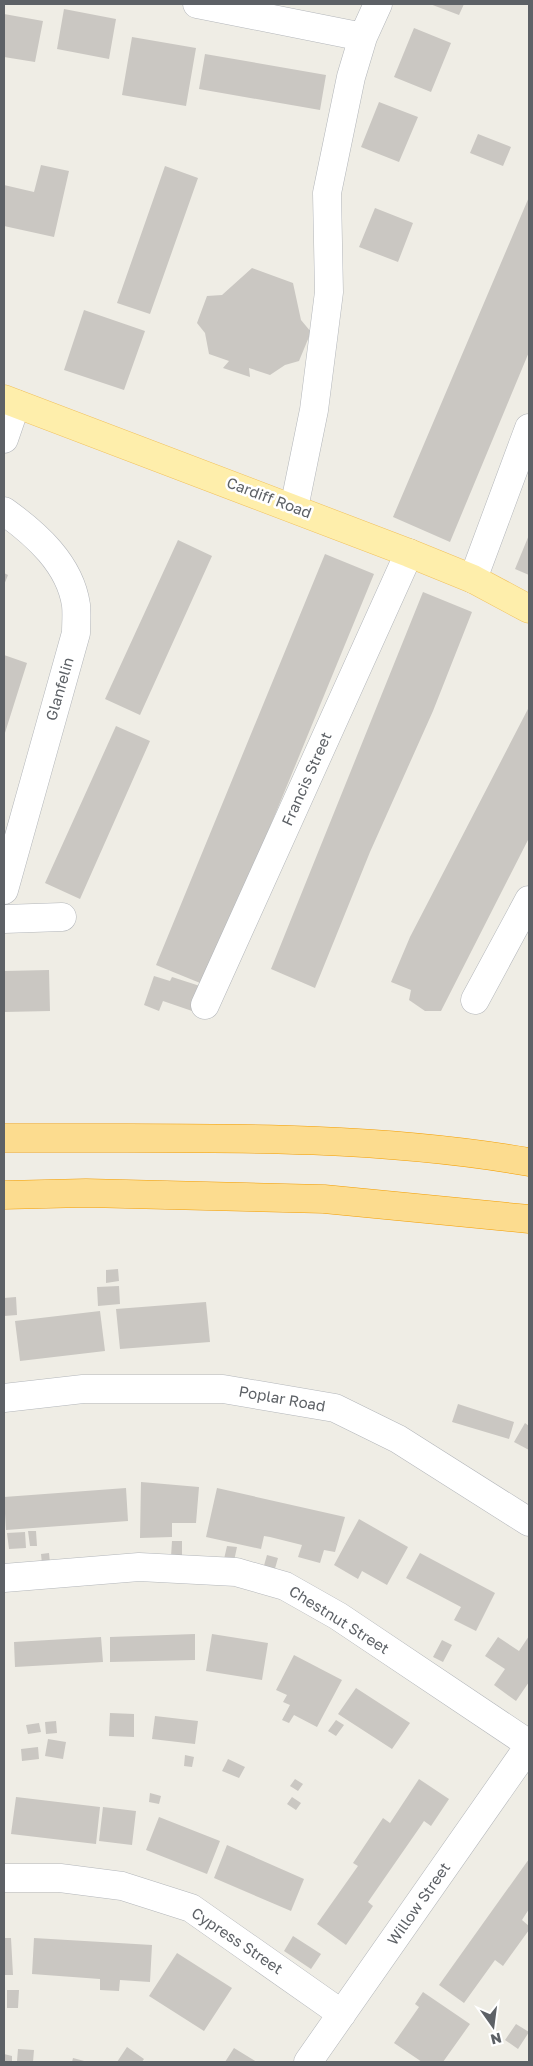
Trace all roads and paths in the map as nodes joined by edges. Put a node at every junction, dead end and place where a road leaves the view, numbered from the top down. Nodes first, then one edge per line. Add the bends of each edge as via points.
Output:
1 (197, 4) edge
2 (378, 4) edge
3 (363, 37) junction
4 (10, 401) edge
5 (529, 428) edge
6 (4, 439) edge
7 (294, 508) junction
8 (4, 512) edge
9 (409, 553) junction
10 (473, 579) junction
11 (529, 608) edge
12 (4, 890) edge
13 (529, 900) edge
14 (62, 917) dead end
15 (4, 919) edge
16 (475, 1000) dead end
17 (205, 1005) dead end
18 (4, 1138) edge
19 (529, 1162) edge
20 (4, 1195) edge
21 (529, 1219) edge
22 (4, 1398) edge
23 (529, 1522) edge
24 (4, 1578) edge
25 (529, 1745) edge
26 (4, 1878) edge
27 (342, 2014) junction
28 (308, 2062) edge

1 - 3 street
2 - 3 street
3 - 7 street via 351,77 327,193 329,292 314,410
4 - 6 street
4 - 7 main road, Cardiff Road
5 - 10 street
7 - 9 main road, Cardiff Road
8 - 12 street, Glanfelin via 25,526 70,581 76,606 76,633
9 - 10 main road, Cardiff Road
9 - 17 street, Francis Street
10 - 11 main road, Cardiff Road
13 - 16 street
14 - 15 street
18 - 19 highway via 307,1140 486,1154
20 - 21 highway via 86,1193 324,1199
22 - 23 street, Poplar Road via 83,1388 223,1389 335,1408 398,1439
24 - 25 street, Chestnut Street via 139,1567 236,1572 285,1586 338,1616
25 - 27 street, Willow Street
26 - 27 street, Cypress Street via 60,1878 122,1886 191,1908
27 - 28 street, Willow Street

